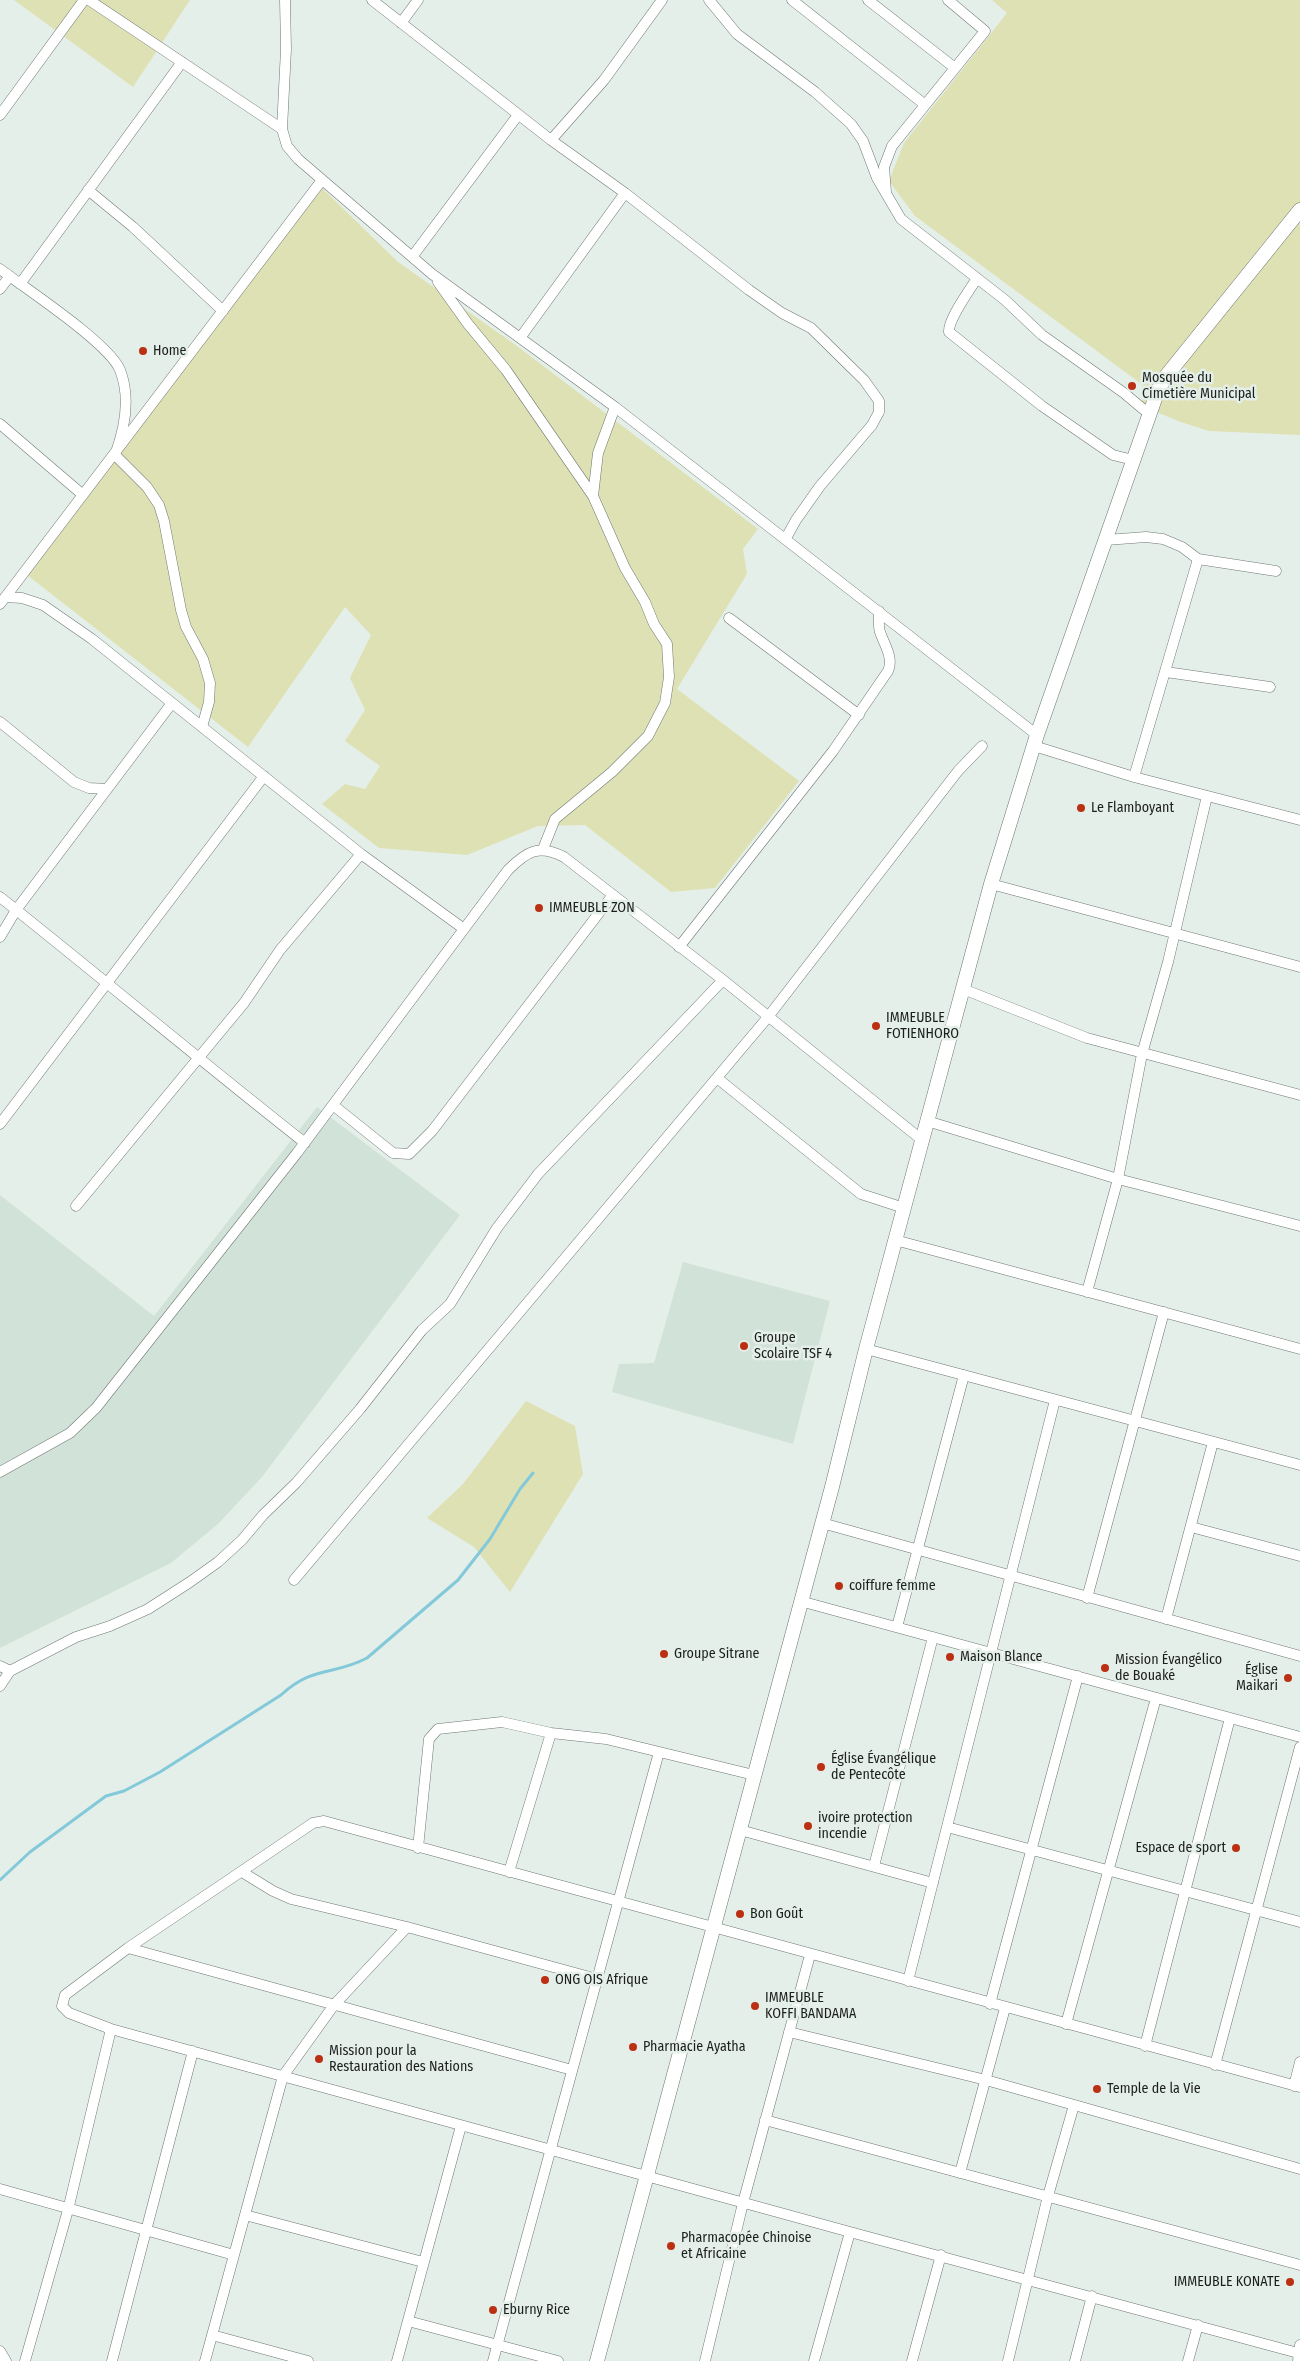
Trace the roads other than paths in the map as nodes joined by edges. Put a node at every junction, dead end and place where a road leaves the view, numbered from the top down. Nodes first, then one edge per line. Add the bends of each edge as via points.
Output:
1 (84, 0) edge
2 (90, 0) edge
3 (285, 0) edge
4 (372, 0) edge
5 (418, 0) edge
6 (662, 0) edge
7 (709, 0) edge
8 (792, 0) edge
9 (868, 0) edge
10 (948, 0) edge
11 (401, 23) junction
12 (182, 62) junction
13 (955, 68) junction
14 (924, 104) junction
15 (0, 115) edge
16 (518, 115) junction
17 (282, 129) junction
18 (551, 140) junction
19 (322, 180) junction
20 (88, 190) junction
21 (625, 193) junction
22 (887, 196) junction
23 (1300, 210) edge
24 (412, 257) junction
25 (0, 269) edge
26 (432, 274) junction
27 (10, 276) junction
28 (977, 278) junction
29 (20, 284) junction
30 (0, 289) edge
31 (223, 311) junction
32 (520, 338) junction
33 (615, 407) junction
34 (1149, 414) junction
35 (0, 424) edge
36 (114, 456) junction
37 (1133, 460) junction
38 (83, 495) junction
39 (593, 496) junction
40 (786, 538) junction
41 (1106, 540) junction
42 (1198, 559) junction
43 (1276, 571) dead end
44 (2, 600) edge
45 (879, 611) junction
46 (729, 618) dead end
47 (1166, 672) junction
48 (1270, 687) dead end
49 (172, 703) junction
50 (859, 715) junction
51 (0, 722) edge
52 (202, 727) junction
53 (1036, 740) junction
54 (982, 746) dead end
55 (264, 776) junction
56 (1134, 777) junction
57 (108, 789) junction
58 (1207, 796) junction
59 (1300, 820) edge
60 (543, 849) junction
61 (361, 854) junction
62 (991, 884) junction
63 (612, 896) junction
64 (0, 897) edge
65 (16, 910) junction
66 (464, 929) junction
67 (1174, 933) junction
68 (0, 937) edge
69 (679, 947) junction
70 (1300, 967) edge
71 (722, 980) junction
72 (108, 983) junction
73 (963, 989) junction
74 (768, 1017) junction
75 (1142, 1054) junction
76 (197, 1058) junction
77 (717, 1078) junction
78 (1300, 1095) edge
79 (333, 1105) junction
80 (927, 1120) junction
81 (0, 1124) edge
82 (922, 1140) junction
83 (305, 1143) junction
84 (1118, 1178) junction
85 (76, 1206) dead end
86 (904, 1208) junction
87 (1300, 1226) edge
88 (895, 1240) junction
89 (1087, 1292) junction
90 (1164, 1312) junction
91 (866, 1349) junction
92 (1300, 1349) edge
93 (964, 1375) junction
94 (1055, 1400) junction
95 (1135, 1421) junction
96 (1213, 1442) junction
97 (1300, 1465) edge
98 (0, 1472) edge
99 (822, 1523) junction
100 (1191, 1527) junction
101 (918, 1551) junction
102 (1300, 1556) edge
103 (1011, 1576) junction
104 (294, 1580) dead end
105 (1087, 1598) junction
106 (800, 1601) junction
107 (1166, 1619) junction
108 (898, 1627) junction
109 (933, 1637) junction
110 (991, 1653) junction
111 (1300, 1656) edge
112 (5, 1669) edge
113 (1078, 1676) junction
114 (0, 1686) edge
115 (1156, 1698) junction
116 (1230, 1718) junction
117 (551, 1733) junction
118 (1300, 1737) edge
119 (1300, 1748) edge
120 (659, 1752) junction
121 (754, 1775) junction
122 (947, 1827) junction
123 (740, 1830) junction
124 (418, 1848) junction
125 (1031, 1851) junction
126 (874, 1866) junction
127 (1108, 1871) junction
128 (242, 1872) junction
129 (508, 1872) junction
130 (933, 1883) junction
131 (1185, 1892) junction
132 (618, 1902) junction
133 (1256, 1911) junction
134 (1300, 1922) edge
135 (407, 1927) junction
136 (712, 1928) junction
137 (128, 1948) junction
138 (810, 1955) junction
139 (597, 1979) junction
140 (908, 1982) junction
141 (334, 2004) junction
142 (990, 2004) junction
143 (1005, 2008) junction
144 (1066, 2024) junction
145 (111, 2029) junction
146 (789, 2032) junction
147 (1146, 2046) junction
148 (193, 2051) junction
149 (1300, 2062) edge
150 (1215, 2065) junction
151 (572, 2070) junction
152 (283, 2076) junction
153 (986, 2080) junction
154 (1297, 2086) edge
155 (1074, 2106) junction
156 (765, 2120) junction
157 (461, 2126) junction
158 (550, 2150) junction
159 (1300, 2169) edge
160 (960, 2173) junction
161 (646, 2176) junction
162 (0, 2189) edge
163 (1048, 2196) junction
164 (743, 2203) junction
165 (68, 2210) junction
166 (245, 2215) junction
167 (146, 2230) junction
168 (850, 2232) junction
169 (234, 2255) junction
170 (941, 2255) junction
171 (423, 2262) junction
172 (1300, 2264) edge
173 (1027, 2279) junction
174 (1092, 2296) junction
175 (408, 2321) junction
176 (1198, 2325) junction
177 (212, 2335) junction
178 (498, 2344) junction
179 (0, 2351) edge
180 (1298, 2353) edge
181 (6, 2361) edge
182 (25, 2361) edge
183 (112, 2361) edge
184 (205, 2361) edge
185 (308, 2361) edge
186 (396, 2361) edge
187 (493, 2361) edge
188 (558, 2361) edge
189 (598, 2361) edge
190 (705, 2361) edge
191 (814, 2361) edge
192 (912, 2361) edge
193 (1008, 2361) edge
194 (1075, 2361) edge
195 (1188, 2361) edge

1 - 15 street
2 - 12 street
3 - 17 street
4 - 11 street
5 - 11 street
6 - 18 street via 604,80
7 - 22 street via 737,34 815,92 851,124 863,141
8 - 14 street
9 - 13 street
10 - 13 street via 985,31
11 - 16 street
12 - 17 street
12 - 20 street
13 - 14 street
14 - 22 street via 892,146 884,167
16 - 18 street
16 - 24 street
17 - 19 street via 288,146 298,159
18 - 21 street
19 - 24 street
19 - 31 street
20 - 29 street
20 - 31 street
21 - 32 street
21 - 40 street via 749,290 811,328 864,380 879,401 879,412 872,426 820,486
22 - 28 street via 901,219
23 - 34 street via 1167,375
24 - 26 street
25 - 27 street
26 - 32 street
26 - 39 street via 506,370
27 - 29 street
27 - 30 street
28 - 34 street via 1042,335
28 - 37 street via 953,318 949,332 1042,406 1113,454
29 - 36 street via 80,328 110,355 119,368 127,405 123,434
31 - 36 street
32 - 33 street
33 - 39 street via 598,453
33 - 40 street
34 - 37 street
35 - 38 street
36 - 38 street
36 - 52 street via 147,487 159,504 180,610 203,659 210,683
37 - 41 street
38 - 44 street
39 - 60 street via 625,568 667,644 669,678 665,703 648,736 612,772 555,819
40 - 45 street
41 - 42 street via 1163,539
41 - 53 street
42 - 43 street
42 - 47 street
44 - 49 street via 22,598 43,604
45 - 50 street via 879,630 891,666
45 - 53 street
46 - 50 street
47 - 48 street
47 - 56 street
49 - 52 street
49 - 57 street
50 - 69 street
51 - 57 street via 74,782 89,788
52 - 55 street
53 - 56 street
53 - 62 street
54 - 74 street via 958,771
55 - 61 street
55 - 72 street
56 - 58 street
57 - 65 street
58 - 59 street
58 - 67 street
60 - 63 street via 564,858
60 - 66 street via 529,852 514,865
61 - 66 street
61 - 76 street via 280,950 244,1003
62 - 67 street
62 - 73 street
63 - 69 street
63 - 79 street via 432,1131 409,1154 393,1153
64 - 65 street
65 - 68 street
65 - 72 street
66 - 79 street
67 - 70 street
67 - 75 street
69 - 71 street
71 - 74 street
71 - 112 street via 538,1174 497,1228 450,1304 422,1330 348,1424 242,1540 218,1562 148,1609
72 - 76 street
72 - 81 street
73 - 75 street via 1087,1038
73 - 80 street
74 - 77 street
74 - 82 street
75 - 78 street
75 - 84 street
76 - 83 street
76 - 85 street
77 - 86 street via 862,1194
77 - 104 street
79 - 83 street
80 - 82 street
80 - 84 street
82 - 86 street
83 - 98 street via 96,1408 70,1433
84 - 87 street
84 - 89 street
86 - 88 street
88 - 89 street
88 - 91 street
89 - 90 street
90 - 92 street
90 - 95 street
91 - 93 street
91 - 99 street
93 - 94 street
93 - 101 street
94 - 95 street
94 - 103 street
95 - 96 street
95 - 105 street
96 - 97 street
96 - 100 street
99 - 101 street
99 - 106 street
100 - 102 street
100 - 107 street
101 - 103 street
101 - 108 street
103 - 105 street
103 - 110 street
105 - 107 street
106 - 108 street
106 - 121 street
107 - 111 street
108 - 109 street
109 - 110 street
109 - 126 street
110 - 113 street
110 - 122 street
112 - 114 street
113 - 115 street
113 - 125 street
115 - 116 street
115 - 127 street
116 - 118 street
116 - 131 street
117 - 120 street via 606,1739
117 - 124 street via 516,1724 488,1722 438,1729 432,1733
117 - 129 street
119 - 133 street
120 - 121 street
120 - 132 street
121 - 123 street
122 - 125 street
122 - 130 street
123 - 126 street
123 - 136 street
124 - 128 street via 318,1821
124 - 129 street
125 - 127 street
125 - 142 street
126 - 130 street
127 - 131 street
127 - 144 street
128 - 135 street via 291,1898
128 - 137 street
129 - 132 street
130 - 140 street
131 - 133 street
131 - 147 street
132 - 136 street
132 - 139 street
133 - 134 street
133 - 150 street
135 - 139 street
135 - 141 street
136 - 138 street
136 - 161 street
137 - 141 street
137 - 145 street via 65,1995 62,2006 69,2013
138 - 140 street
138 - 146 street
139 - 151 street
140 - 142 street
141 - 151 street
141 - 152 street
142 - 143 street
143 - 144 street
143 - 153 street
144 - 147 street
145 - 148 street
145 - 165 street
146 - 153 street
146 - 156 street
147 - 150 street
148 - 152 street
148 - 167 street
149 - 154 street
150 - 154 street
151 - 158 street
152 - 157 street
152 - 166 street
153 - 155 street
153 - 160 street
155 - 159 street
155 - 163 street
156 - 160 street
156 - 164 street
157 - 158 street
157 - 171 street
158 - 161 street
158 - 178 street
160 - 163 street
161 - 164 street
161 - 189 street
162 - 165 street
163 - 172 street
163 - 173 street
164 - 168 street
164 - 190 street
165 - 167 street
165 - 182 street
166 - 169 street
166 - 171 street
167 - 169 street
167 - 183 street
168 - 170 street
168 - 191 street
169 - 177 street
170 - 173 street
170 - 192 street
171 - 175 street
173 - 174 street
173 - 193 street
174 - 176 street
174 - 194 street
175 - 178 street
175 - 186 street
176 - 180 street
176 - 195 street
177 - 184 street
177 - 185 street
178 - 187 street
178 - 188 street
179 - 181 street

